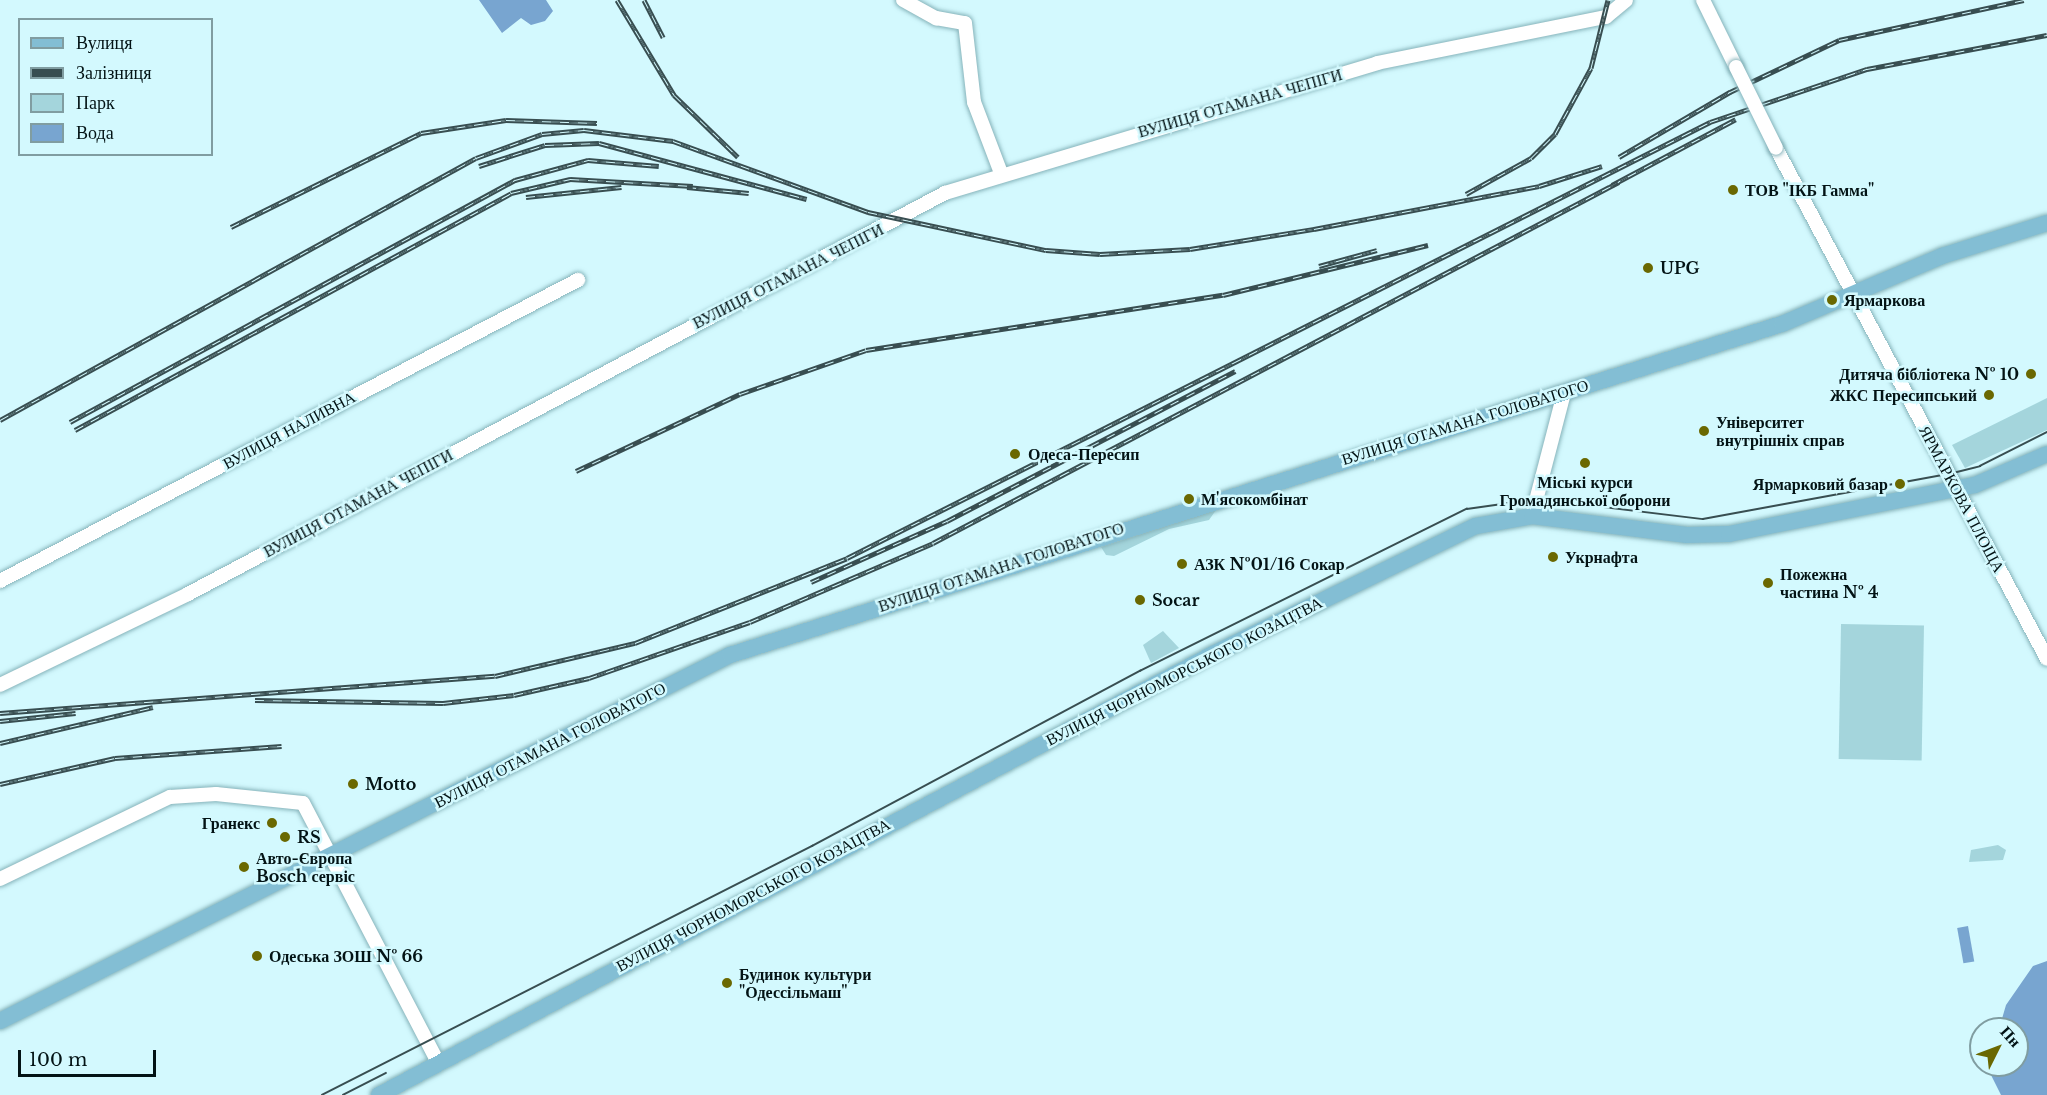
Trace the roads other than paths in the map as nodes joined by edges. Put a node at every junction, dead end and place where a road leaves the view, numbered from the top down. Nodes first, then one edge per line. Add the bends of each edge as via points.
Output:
1 (903, 0) edge
2 (1626, 0) edge
3 (1703, 0) edge
4 (1001, 173) junction
5 (2047, 223) edge
6 (578, 280) dead end
7 (1855, 296) junction
8 (1564, 393) junction
9 (2047, 454) edge
10 (1957, 489) junction
11 (1532, 516) junction
12 (0, 581) edge
13 (2047, 659) edge
14 (0, 685) edge
15 (330, 856) junction
16 (0, 879) edge
17 (0, 1021) edge
18 (438, 1062) junction
19 (379, 1095) edge

1 - 4 street via 936,18 965,23 974,102
2 - 4 street, ВУЛИЦЯ ОТАМАНА ЧЕПІГИ via 1606,17 1377,63
3 - 7 street, ЯРМАРКОВА ПЛОЩА, bridge
4 - 14 street, ВУЛИЦЯ ОТАМАНА ЧЕПІГИ via 945,193 188,594
5 - 7 main road, ВУЛИЦЯ ОТАМАНА ГОЛОВАТОГО via 1942,256
6 - 12 street, ВУЛИЦЯ НАЛИВНА
7 - 8 main road, ВУЛИЦЯ ОТАМАНА ГОЛОВАТОГО
7 - 10 street, ЯРМАРКОВА ПЛОЩА
8 - 11 street
8 - 15 main road, ВУЛИЦЯ ОТАМАНА ГОЛОВАТОГО via 730,655
9 - 10 main road, ВУЛИЦЯ ЧОРНОМОРСЬКОГО КОЗАЦТВА
10 - 11 main road, ВУЛИЦЯ ЧОРНОМОРСЬКОГО КОЗАЦТВА via 1775,528 1710,536
10 - 13 street, ЯРМАРКОВА ПЛОЩА
11 - 18 main road, ВУЛИЦЯ ЧОРНОМОРСЬКОГО КОЗАЦТВА via 1457,533 1213,654
15 - 16 street via 326,838 303,803 200,794 157,802
15 - 17 main road, ВУЛИЦЯ ОТАМАНА ГОЛОВАТОГО
15 - 18 street
18 - 19 main road, ВУЛИЦЯ ЧОРНОМОРСЬКОГО КОЗАЦТВА

